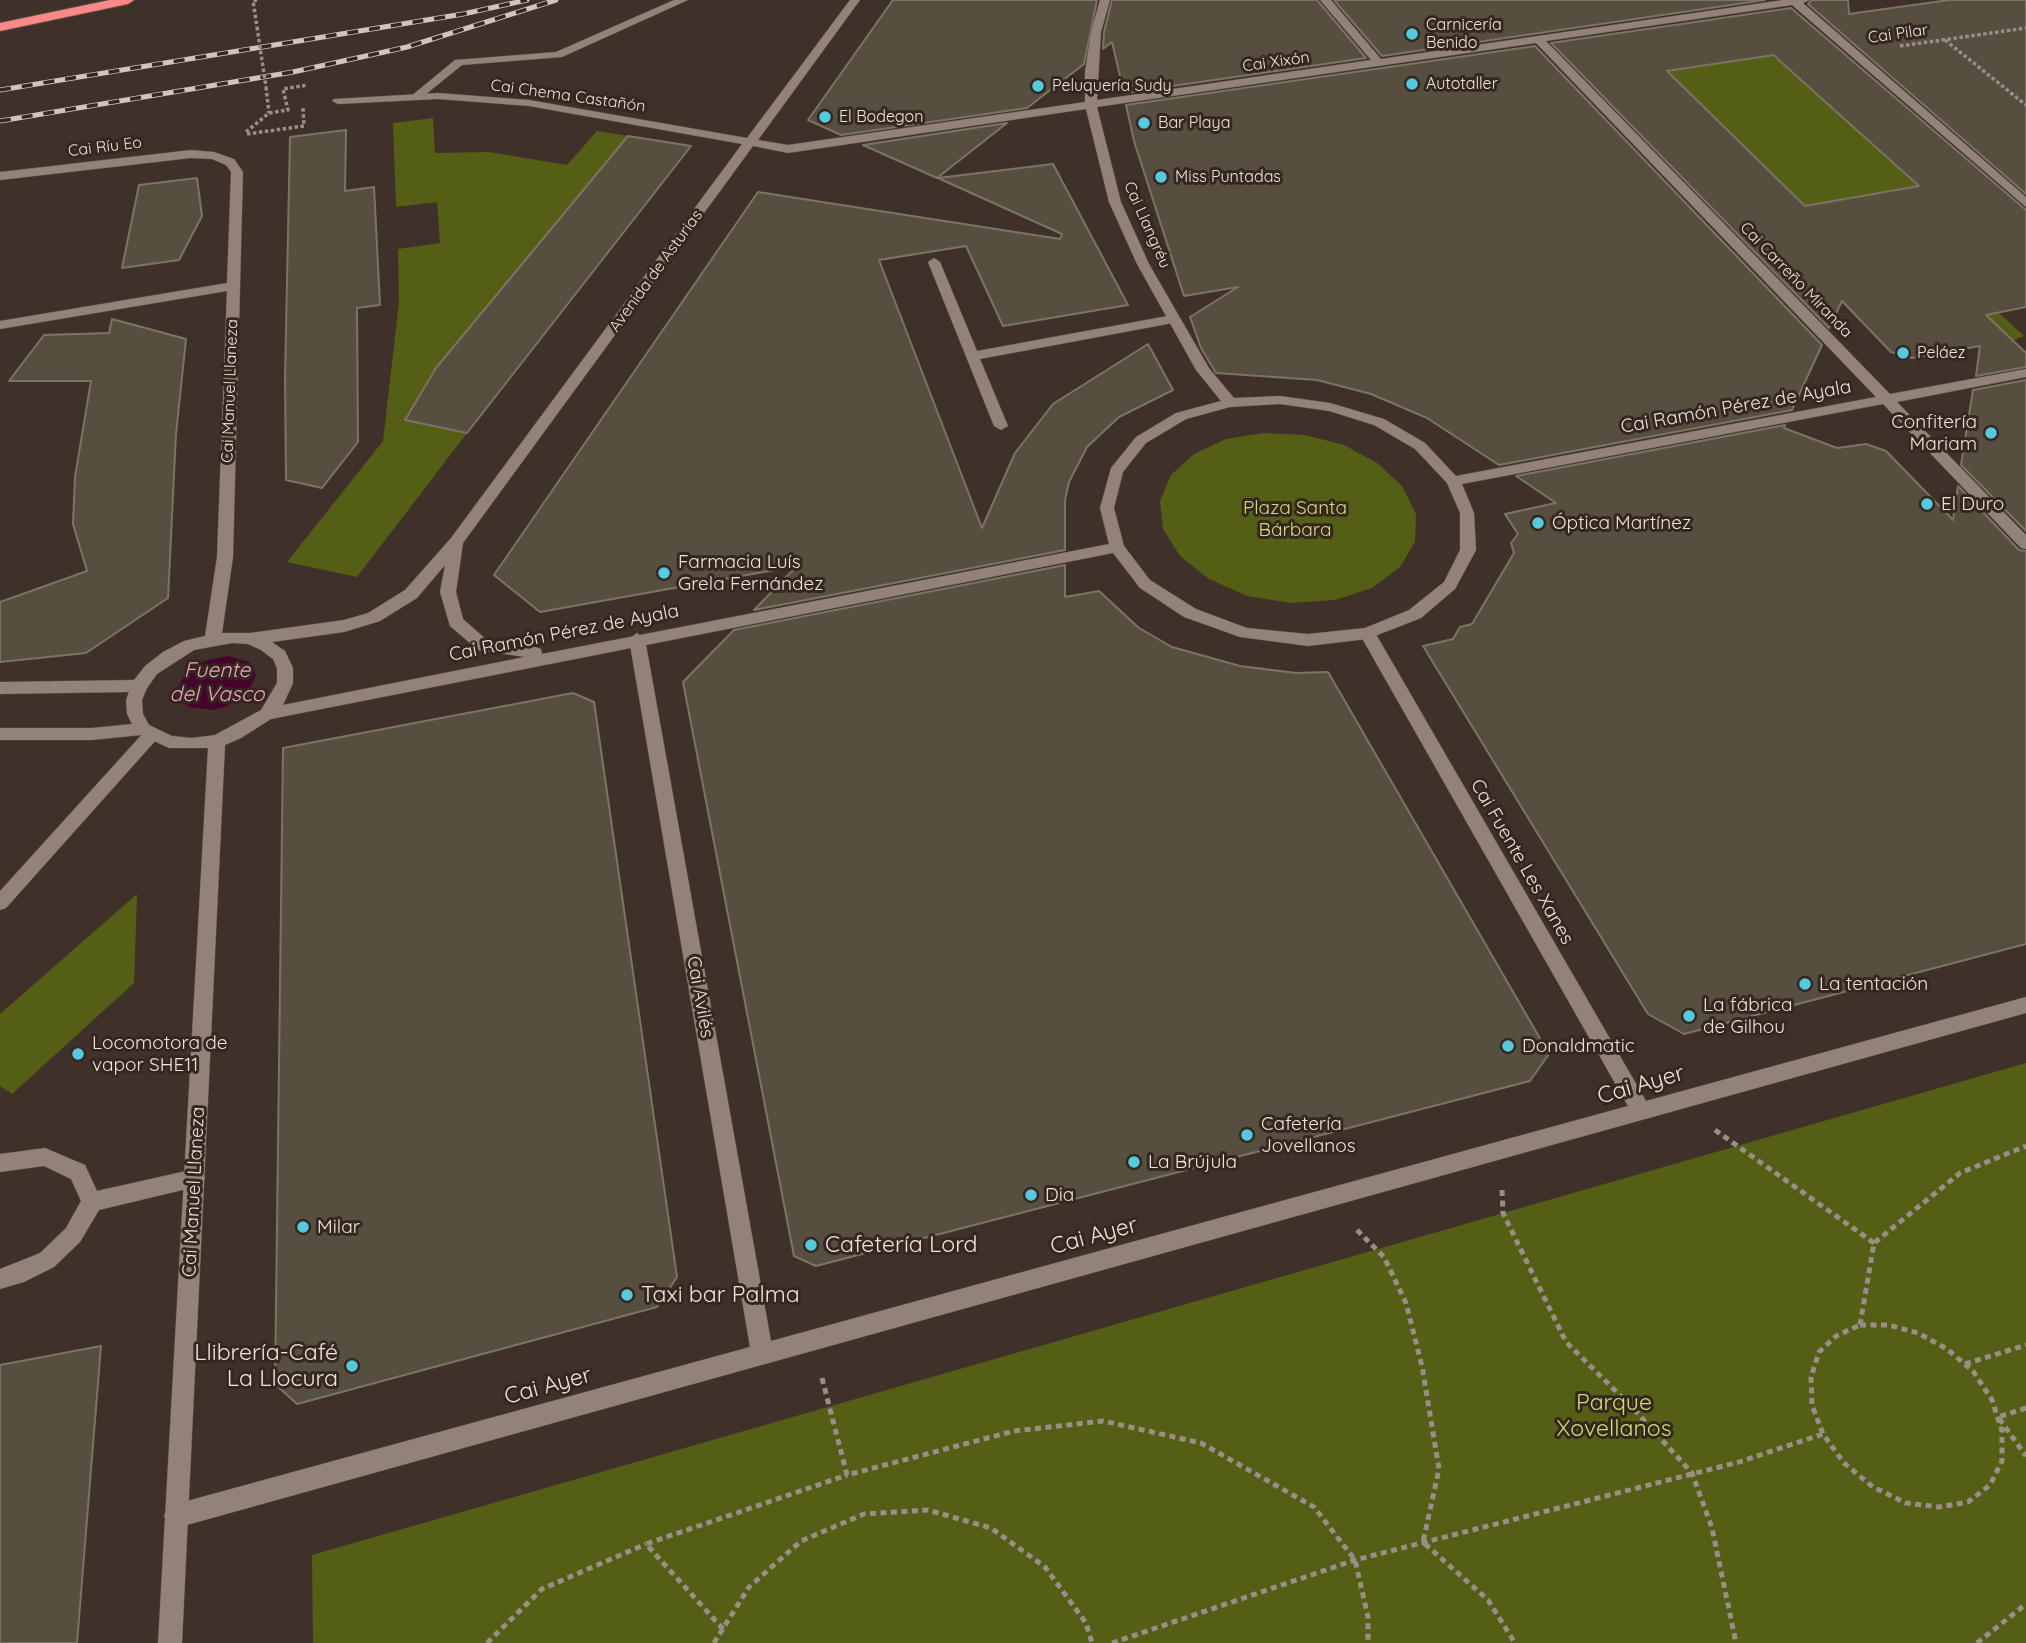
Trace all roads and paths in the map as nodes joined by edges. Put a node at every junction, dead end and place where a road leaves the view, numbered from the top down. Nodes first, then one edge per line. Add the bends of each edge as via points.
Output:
1 (128, 0) edge
2 (255, 0) edge
3 (683, 0) edge
4 (855, 0) edge
5 (1105, 0) edge
6 (1325, 0) edge
7 (1798, 1) edge
8 (0, 27) edge
9 (2026, 28) edge
10 (1539, 40) junction
11 (1944, 40) junction
12 (1854, 52) junction
13 (1379, 63) junction
14 (309, 85) dead end
15 (416, 97) junction
16 (338, 102) dead end
17 (2026, 105) edge
18 (1091, 106) junction
19 (303, 107) dead end
20 (243, 135) dead end
21 (751, 143) junction
22 (214, 156) joint
23 (0, 177) edge
24 (2026, 203) edge
25 (934, 262) dead end
26 (233, 286) junction
27 (1173, 319) junction
28 (0, 325) edge
29 (973, 356) junction
30 (2026, 373) edge
31 (1886, 401) junction
32 (1230, 403) junction
33 (1000, 426) dead end
34 (1453, 481) junction
35 (456, 542) junction
36 (2026, 544) edge
37 (1117, 547) junction
38 (1367, 633) junction
39 (214, 639) junction
40 (250, 639) junction
41 (637, 639) junction
42 (577, 652) junction
43 (139, 686) junction
44 (0, 688) edge
45 (267, 714) junction
46 (147, 732) junction
47 (0, 734) edge
48 (217, 741) junction
49 (0, 903) edge
50 (2026, 1004) edge
51 (1677, 1103) junction
52 (1642, 1113) junction
53 (1520, 1146) junction
54 (2026, 1146) edge
55 (0, 1163) edge
56 (195, 1178) junction
57 (92, 1202) junction
58 (1316, 1202) junction
59 (1874, 1243) junction
60 (0, 1279) edge
61 (1860, 1325) junction
62 (812, 1340) junction
63 (2026, 1345) edge
64 (762, 1354) junction
65 (1965, 1364) junction
66 (2026, 1408) edge
67 (1998, 1416) junction
68 (1823, 1434) junction
69 (2026, 1456) edge
70 (1692, 1473) junction
71 (847, 1475) junction
72 (176, 1516) junction
73 (1423, 1542) junction
74 (646, 1544) junction
75 (1355, 1560) junction
76 (2026, 1604) edge
77 (723, 1629) junction
78 (170, 1643) edge
79 (487, 1643) edge
80 (714, 1643) edge
81 (1092, 1643) edge
82 (1112, 1643) edge
83 (1368, 1643) edge
84 (1516, 1643) edge
85 (1736, 1643) edge
86 (1977, 1643) edge

1 - 8 highway
2 - 14 path, bridge via 269,113 288,110 283,89
3 - 15 street via 558,55 459,62
4 - 21 street, Avenida de Asturias
5 - 18 street, Cai Llangréu via 1096,32
6 - 13 street
7 - 10 street, Cai Xixón
7 - 12 street
9 - 11 path, Cai Pilar
10 - 13 street, Cai Xixón
10 - 31 street, Cai Carreño Miranda
11 - 12 path, Cai Pilar
11 - 17 path, Cai Pilar
12 - 24 street
13 - 18 street, Cai Xixón
15 - 16 street, Cai Chema Castañón
15 - 21 street, Cai Chema Castañón via 528,103
18 - 21 street, Cai Xixón via 788,149
18 - 27 street, Cai Llangréu via 1115,202
19 - 20 path via 304,126
21 - 35 street, Avenida de Asturias
22 - 23 street, Cai Ríu Eo via 163,156
22 - 26 street, Cai Manuel Llaneza via 230,162 237,172
25 - 29 street
26 - 28 street
26 - 39 street, Cai Manuel Llaneza via 225,557
27 - 29 street
27 - 32 street, Cai Llangréu via 1203,370
29 - 33 street
30 - 31 street, Cai Ramón Pérez de Ayala
31 - 34 street, Cai Ramón Pérez de Ayala
31 - 36 street, Cai Carreño Miranda
32 - 34 street via 1280,400 1331,407 1379,422 1420,446
32 - 37 street via 1181,416 1141,440 1116,471 1107,508
34 - 38 street via 1467,513 1468,550 1450,585 1415,614
35 - 40 street, Avenida de Asturias via 411,594 374,617 344,626
35 - 42 street, Avenida de Asturias via 448,592 456,622 484,646 524,654
37 - 38 street via 1145,584 1190,613 1246,633 1308,640
37 - 41 street, Cai Ramón Pérez de Ayala
38 - 52 street, Cai Fuente Les Xanes
39 - 40 street
39 - 43 street via 169,656
40 - 45 street via 279,655 285,668 282,691
41 - 42 street, Cai Ramón Pérez de Ayala
41 - 64 street, Cai Avilés
42 - 45 street, Cai Ramón Pérez de Ayala
43 - 44 street
43 - 46 street via 135,714
45 - 48 street
46 - 47 street
46 - 48 street via 169,742
46 - 49 street
48 - 56 street, Cai Manuel Llaneza
50 - 51 street, Cai Ayer
51 - 52 street, Cai Ayer
51 - 59 path
52 - 53 street, Cai Ayer
53 - 58 street, Cai Ayer
53 - 70 path via 1506,1168 1503,1213 1566,1342
54 - 59 path via 1960,1172
55 - 57 street via 45,1157 78,1172
56 - 57 street
56 - 72 street, Cai Manuel Llaneza
57 - 60 street via 73,1235 47,1260
58 - 62 street, Cai Ayer
58 - 73 path via 1360,1233 1384,1257 1406,1303 1439,1469
59 - 61 path
61 - 65 path via 1888,1325 1918,1333
61 - 68 path via 1836,1336 1819,1352 1811,1377 1812,1405
62 - 64 street, Cai Ayer
62 - 71 path
63 - 65 path
64 - 72 street, Cai Ayer
65 - 67 path via 1992,1400
66 - 67 path
67 - 68 path via 2002,1461 1990,1485 1968,1502 1939,1507 1906,1503 1872,1486 1844,1462
67 - 69 path
68 - 70 path
70 - 73 path
70 - 85 path via 1712,1528
71 - 74 path
71 - 75 path via 1014,1431 1103,1421 1201,1443 1314,1507
72 - 78 street, Cai Manuel Llaneza
73 - 75 path
73 - 84 path via 1488,1600
74 - 77 path
74 - 79 path via 542,1589
75 - 82 path
75 - 83 path via 1368,1617
76 - 86 path
77 - 80 path
77 - 81 path via 749,1587 801,1541 864,1514 928,1510 991,1528 1045,1567 1086,1623

